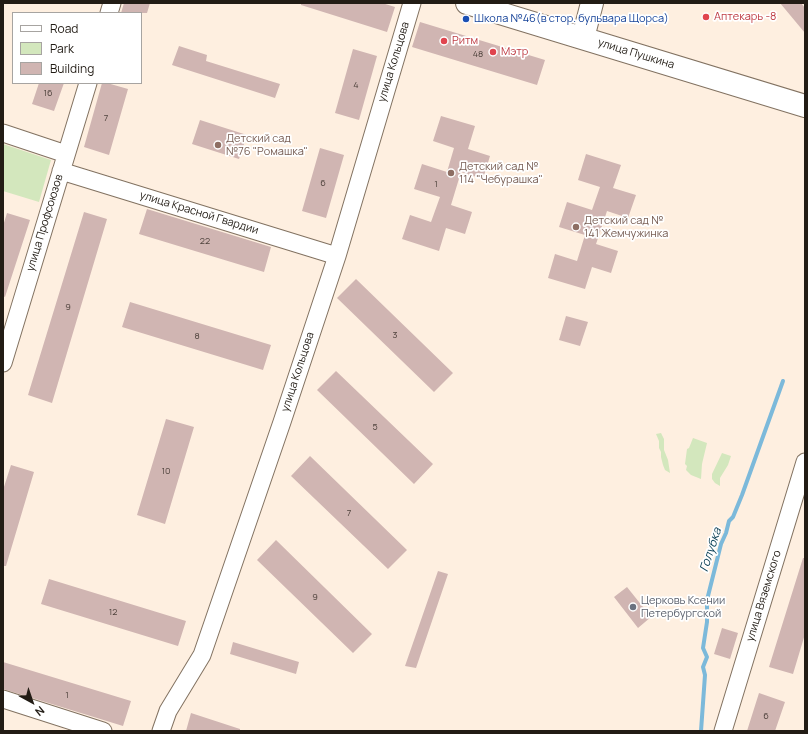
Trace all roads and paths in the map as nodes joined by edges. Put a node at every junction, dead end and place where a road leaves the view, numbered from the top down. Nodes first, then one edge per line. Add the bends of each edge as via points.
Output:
1 (412, 3) edge
2 (467, 3) edge
3 (592, 3) edge
4 (583, 38) junction
5 (88, 84) edge
6 (805, 106) edge
7 (3, 133) edge
8 (66, 154) junction
9 (61, 171) junction
10 (337, 256) junction
11 (3, 363) edge
12 (805, 462) edge
13 (3, 699) edge
14 (103, 731) edge
15 (161, 731) edge
16 (723, 731) edge

1 - 10 street, улица Кольцова
2 - 4 main road, улица Пушкина
3 - 4 main road
4 - 6 main road, улица Пушкина
5 - 8 street, улица Профсоюзов
7 - 8 street
8 - 9 street, улица Профсоюзов
9 - 10 street, улица Красной Гвардии
9 - 11 street, улица Профсоюзов
10 - 15 street, улица Кольцова via 202,655 168,711
12 - 16 street, улица Вяземского
13 - 14 street

